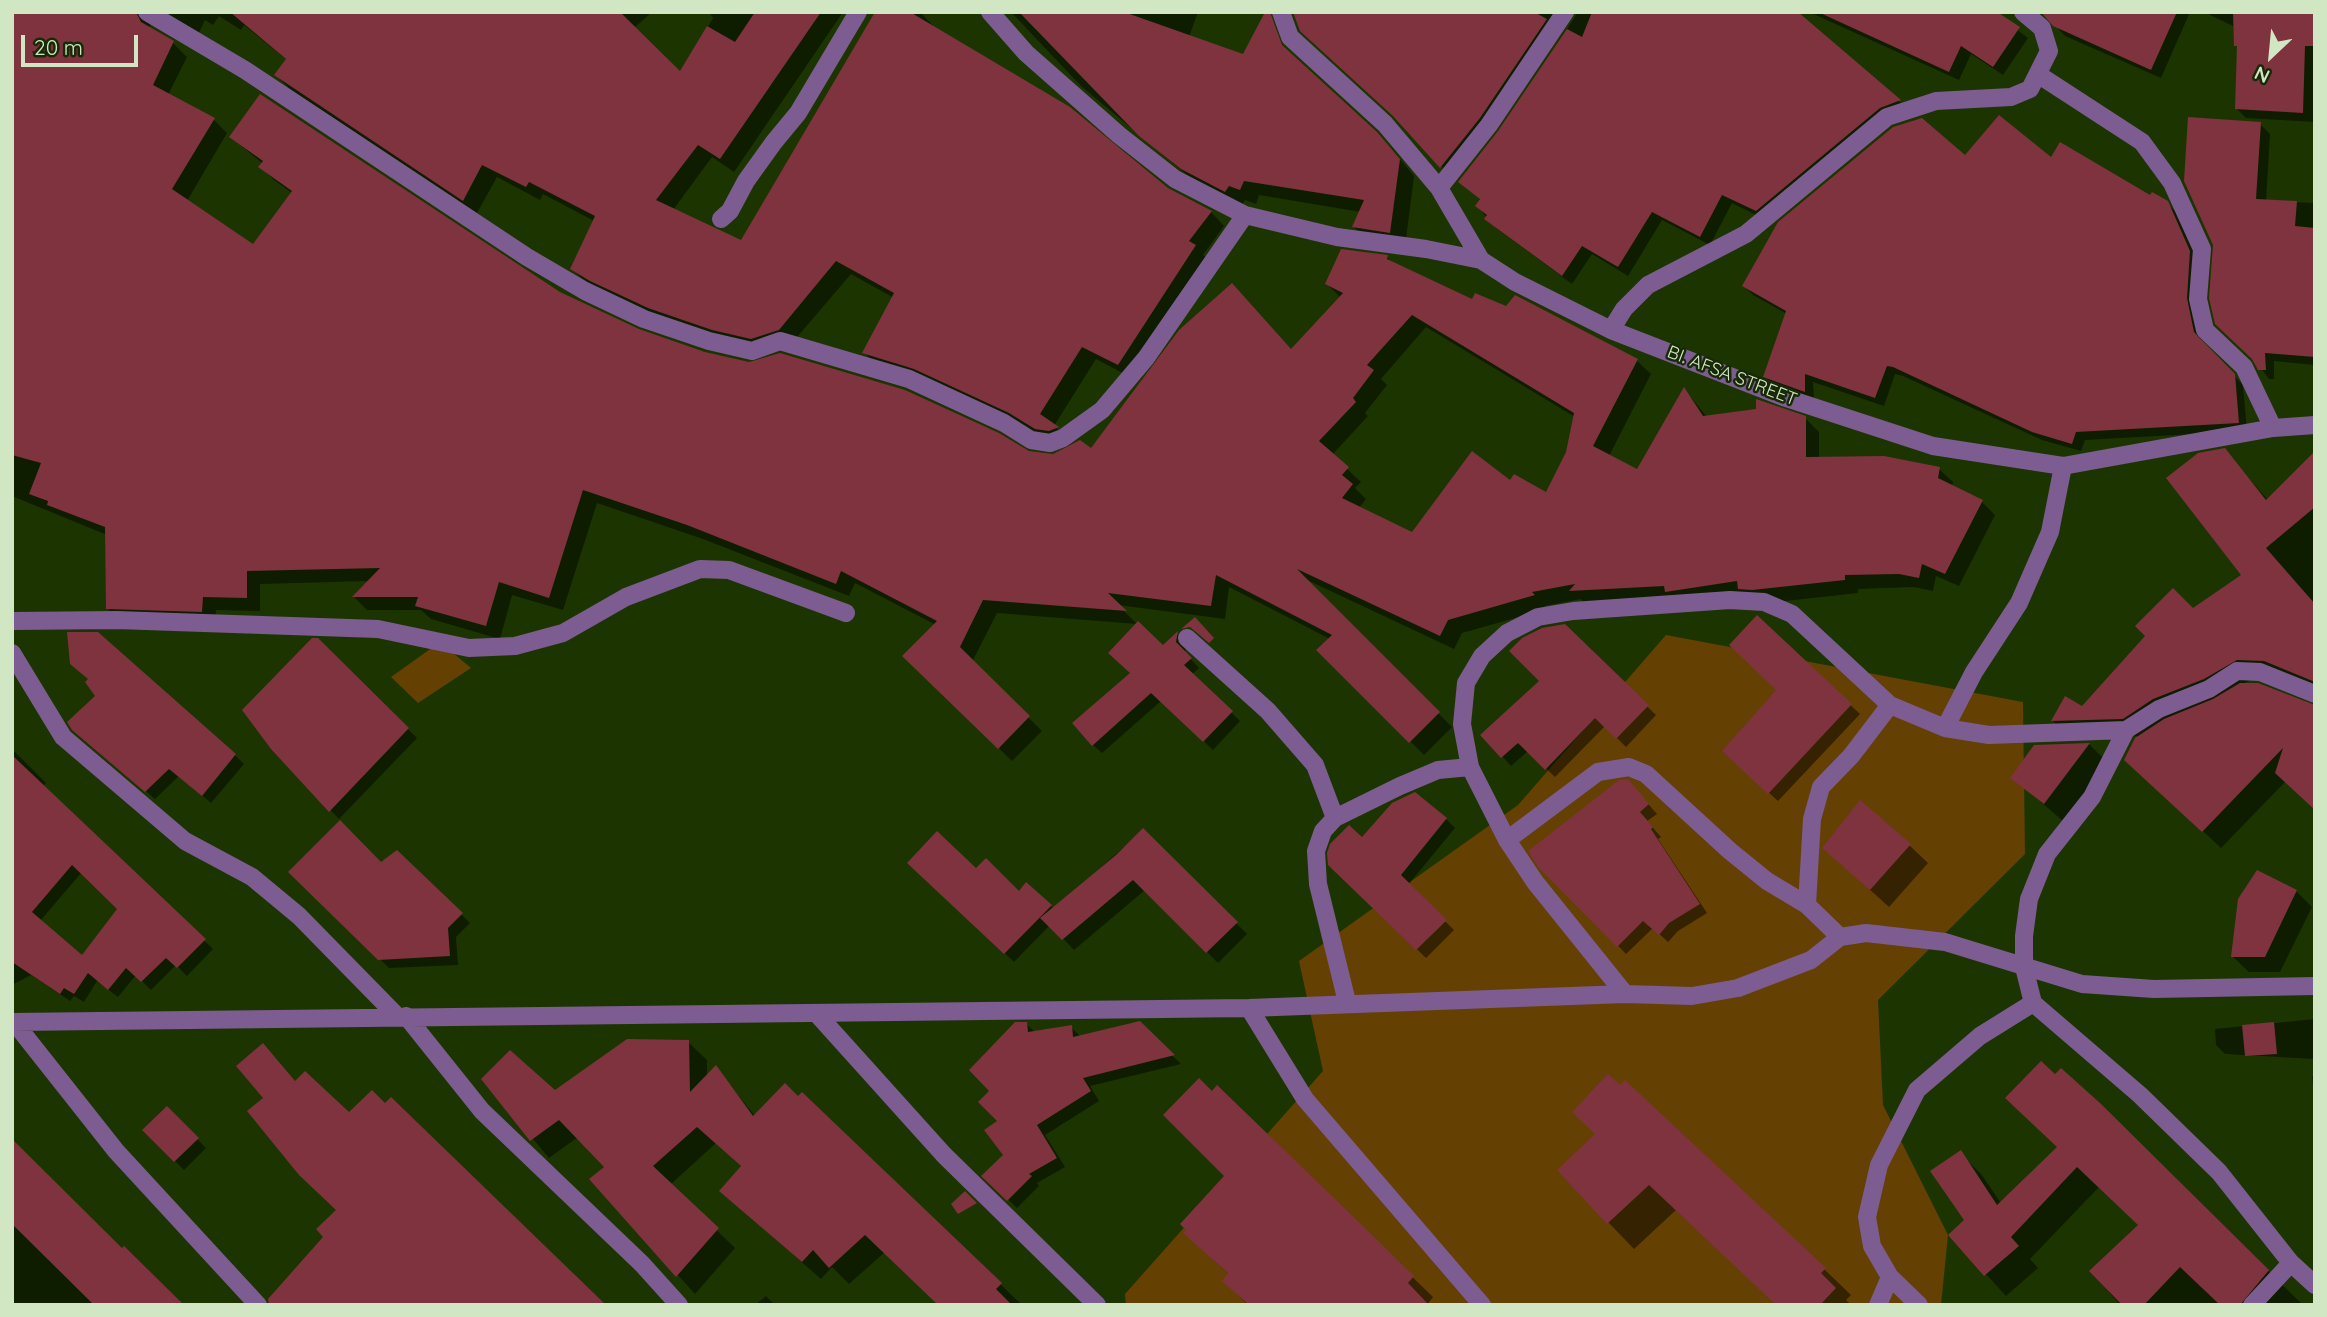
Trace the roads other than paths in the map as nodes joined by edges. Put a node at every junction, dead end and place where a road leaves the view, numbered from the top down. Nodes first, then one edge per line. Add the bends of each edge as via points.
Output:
1 (147, 12) edge
2 (858, 12) edge
3 (990, 12) edge
4 (1281, 12) edge
5 (1565, 12) edge
6 (2023, 12) edge
7 (2039, 75) junction
8 (1439, 188) junction
9 (1245, 215) junction
10 (721, 219) dead end
11 (1481, 260) junction
12 (1611, 330) junction
13 (2315, 425) edge
14 (2273, 428) junction
15 (2063, 466) junction
16 (846, 613) dead end
17 (12, 621) edge
18 (1186, 638) dead end
19 (12, 653) edge
20 (2315, 694) edge
21 (1890, 705) junction
22 (1945, 728) junction
23 (2126, 730) junction
24 (1470, 767) junction
25 (1335, 818) junction
26 (1507, 840) junction
27 (1807, 905) junction
28 (1840, 937) junction
29 (2024, 967) junction
30 (2315, 986) edge
31 (1625, 994) junction
32 (1347, 1002) junction
33 (2033, 1003) junction
34 (1249, 1008) junction
35 (817, 1014) junction
36 (402, 1016) junction
37 (13, 1022) edge
38 (2291, 1263) junction
39 (1890, 1277) junction
40 (2315, 1285) edge
41 (258, 1305) edge
42 (679, 1305) edge
43 (1097, 1305) edge
44 (1482, 1305) edge
45 (1878, 1305) edge
46 (1919, 1305) edge
47 (2252, 1305) edge

1 - 9 street via 245,70 527,257 597,296 709,341 752,351 780,341 909,379 1031,440 1050,443 1063,438 1102,410 1146,358
2 - 10 street via 798,113
3 - 9 street via 1026,53 1119,135 1175,179
4 - 8 street, BI. AFSA STREET via 1290,37 1385,124
5 - 8 street via 1489,125
6 - 7 street via 2042,28 2049,51
7 - 12 street via 2030,89 2011,97 1936,100 1887,117 1746,234 1648,285
7 - 14 street via 2142,142 2172,183 2202,249 2198,299 2205,330 2244,367
8 - 11 street, BI. AFSA STREET
9 - 11 street via 1337,237
11 - 12 street, BI. AFSA STREET
12 - 15 street, BI. AFSA STREET via 1786,398 1933,446
13 - 14 street, BI. AFSA STREET
14 - 15 street, BI. AFSA STREET
15 - 22 street via 2050,532 2019,603 1974,672
16 - 17 street via 729,570 700,569 626,597 563,633 515,646 469,648 365,629
18 - 25 street via 1268,711 1315,765
19 - 36 street via 63,737 185,841 252,877
20 - 23 street via 2260,672 2237,671
21 - 22 street
21 - 24 street via 1792,614 1764,602 1730,600 1573,611 1538,617 1507,633 1482,656 1466,683 1462,724
21 - 27 street via 1821,787 1812,820
22 - 23 street via 1989,735
23 - 29 street via 2092,797 2047,854 2029,899
24 - 25 street via 1438,770
24 - 26 street
25 - 32 street via 1323,831 1316,851 1318,884
26 - 27 street via 1598,772 1629,766 1646,774 1767,881
26 - 31 street
27 - 28 street
28 - 29 street via 1866,933 1944,942
28 - 31 street via 1811,960 1738,988 1692,996
29 - 30 street via 2106,986
29 - 33 street
31 - 32 street
32 - 34 street
33 - 38 street via 2140,1094 2219,1172
33 - 39 street via 1980,1036 1917,1090 1879,1165 1867,1217 1872,1246
34 - 35 street
34 - 44 street via 1305,1099
35 - 36 street
35 - 43 street via 944,1156
36 - 37 street
36 - 42 street via 482,1111
37 - 41 street via 116,1151
38 - 40 street
38 - 47 street
39 - 45 street
39 - 46 street

